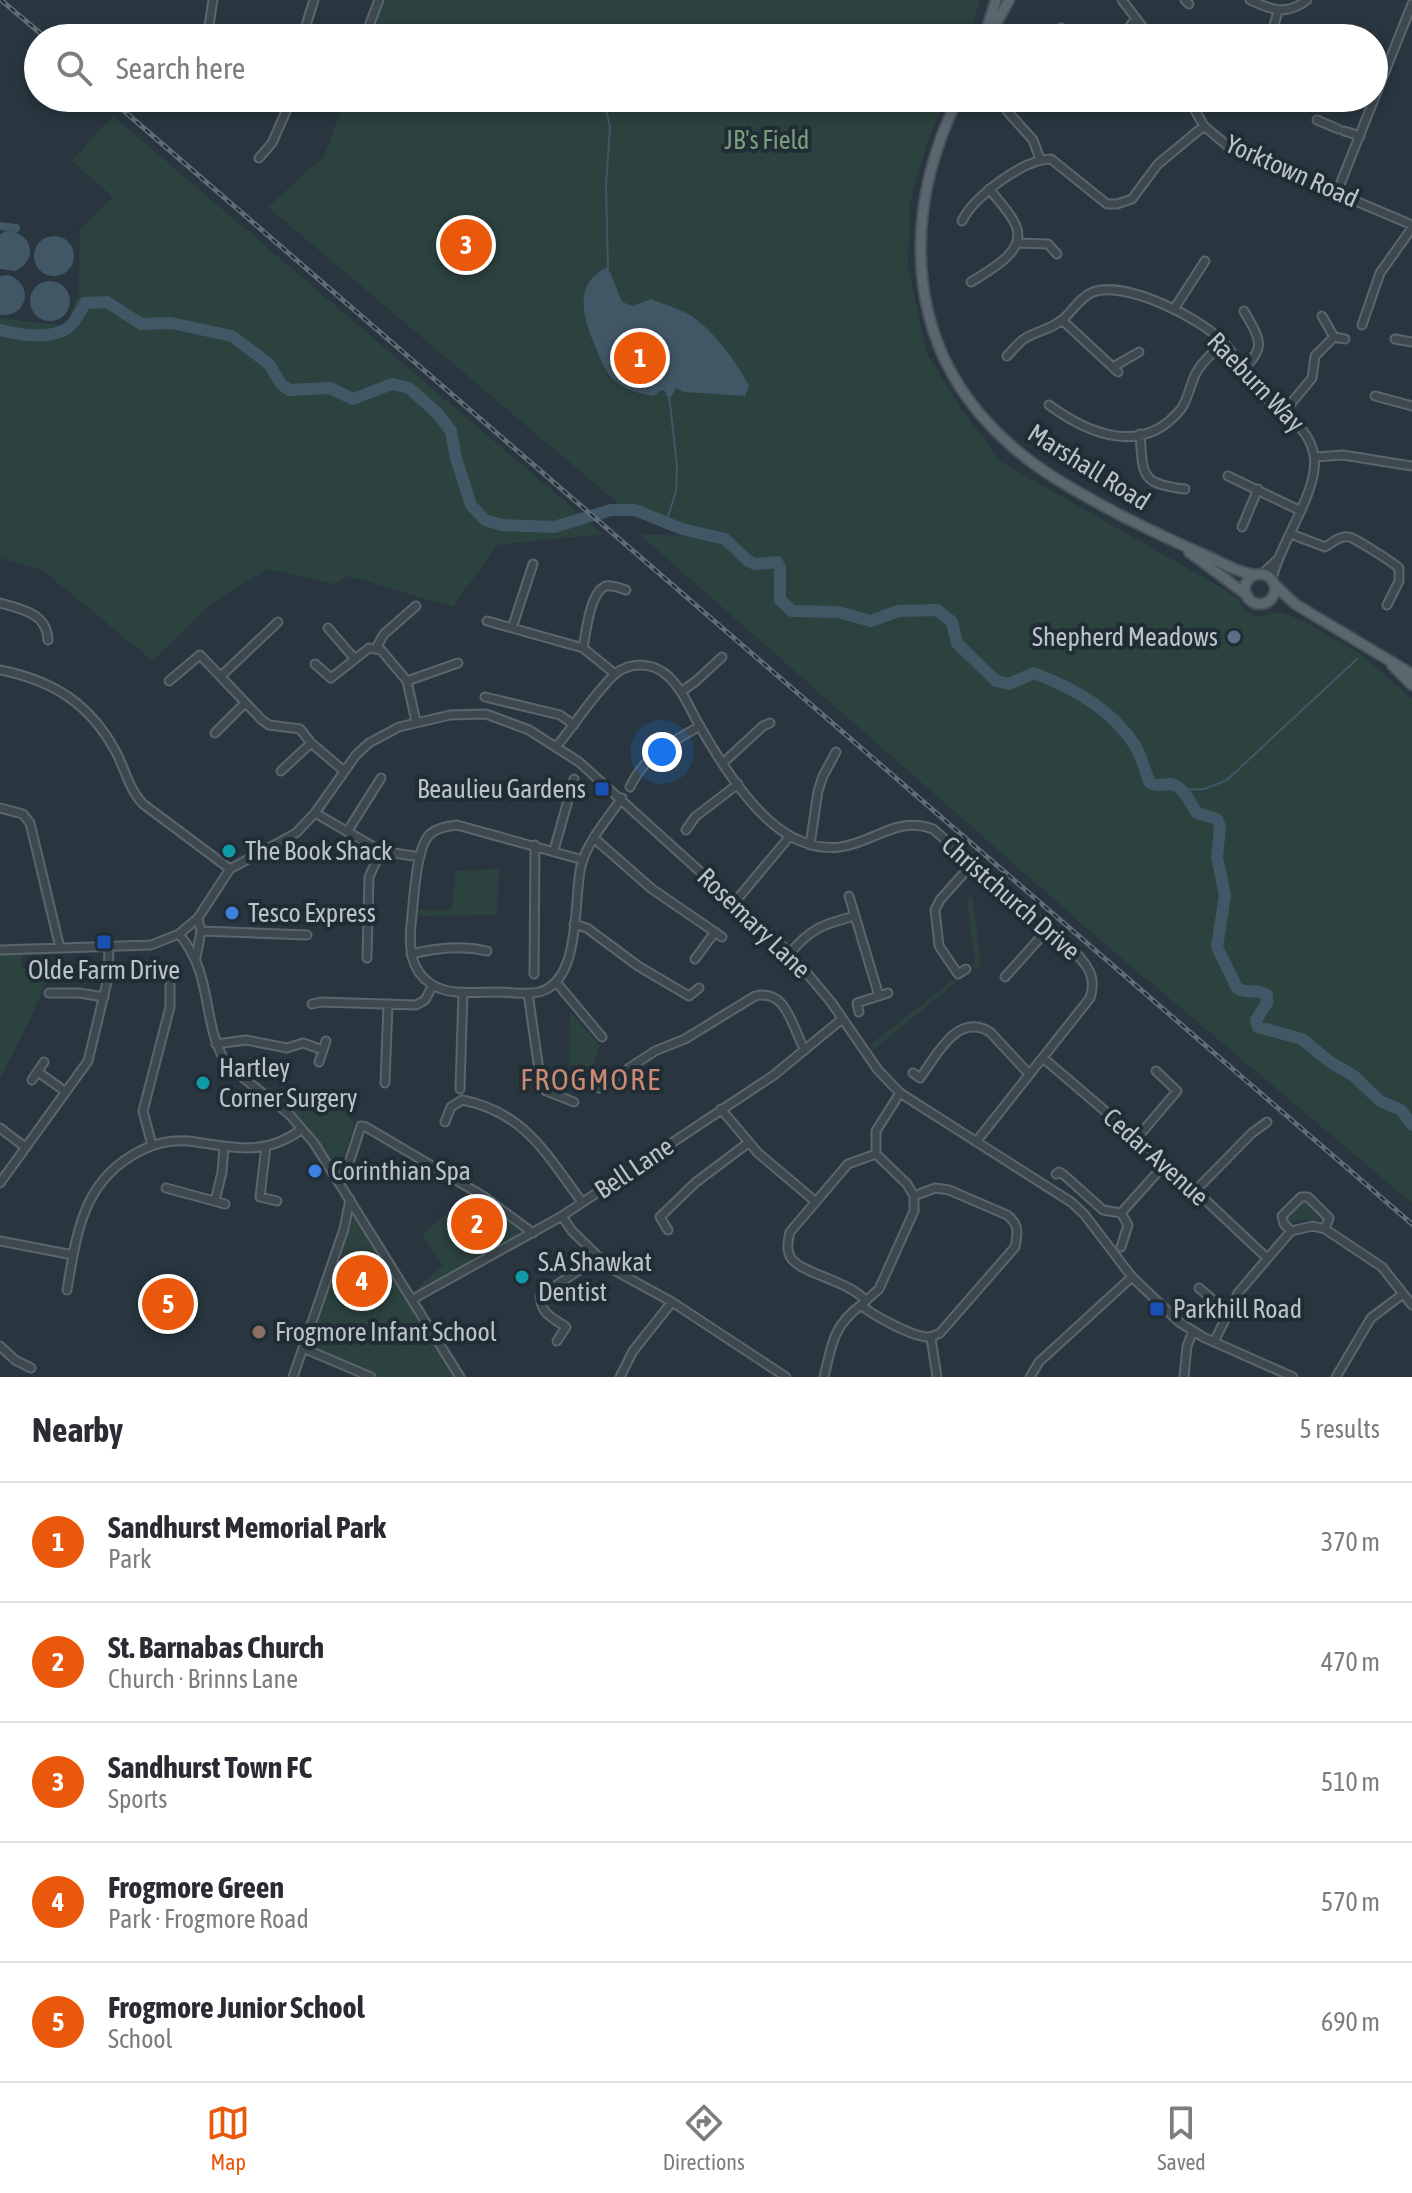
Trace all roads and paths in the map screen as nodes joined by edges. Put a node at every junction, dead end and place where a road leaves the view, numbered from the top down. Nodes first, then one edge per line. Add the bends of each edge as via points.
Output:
1 (213, 0) edge
2 (314, 0) edge
3 (379, 0) edge
4 (996, 0) edge
5 (1009, 0) edge
6 (1122, 0) edge
7 (1250, 0) edge
8 (1307, 0) edge
9 (1412, 4) edge
10 (1278, 12) junction
11 (1136, 18) junction
12 (209, 24) edge
13 (306, 24) edge
14 (370, 24) edge
15 (990, 24) edge
16 (994, 24) edge
17 (1132, 24) edge
18 (1140, 24) edge
19 (1272, 24) edge
20 (1388, 65) edge
21 (286, 112) edge
22 (952, 112) edge
23 (1008, 112) edge
24 (1196, 112) edge
25 (1369, 112) edge
26 (1317, 120) dead end
27 (1204, 126) junction
28 (1360, 136) junction
29 (259, 158) dead end
30 (1040, 159) junction
31 (989, 189) junction
32 (1337, 192) junction
33 (962, 221) dead end
34 (1412, 226) edge
35 (1017, 243) junction
36 (1057, 254) dead end
37 (1205, 261) dead end
38 (971, 270) dead end
39 (1174, 309) junction
40 (1244, 311) dead end
41 (1322, 316) dead end
42 (1062, 320) junction
43 (1362, 325) dead end
44 (1334, 337) junction
45 (1345, 339) dead end
46 (1395, 339) dead end
47 (1224, 342) junction
48 (1412, 342) edge
49 (1139, 352) dead end
50 (1007, 356) dead end
51 (1242, 370) junction
52 (1375, 396) dead end
53 (1049, 405) dead end
54 (1412, 406) edge
55 (1284, 412) junction
56 (1140, 434) junction
57 (1315, 457) junction
58 (1412, 466) edge
59 (1228, 476) dead end
60 (1185, 489) dead end
61 (1258, 489) junction
62 (1301, 511) junction
63 (1242, 527) dead end
64 (1291, 534) junction
65 (1183, 547) junction
66 (1277, 560) junction
67 (533, 564) dead end
68 (1258, 575) junction
69 (1273, 583) junction
70 (626, 590) dead end
71 (1247, 595) junction
72 (1268, 602) junction
73 (1, 603) edge
74 (1295, 604) junction
75 (1387, 605) dead end
76 (416, 606) dead end
77 (1, 613) edge
78 (487, 621) dead end
79 (278, 622) dead end
80 (328, 628) dead end
81 (512, 628) junction
82 (48, 640) dead end
83 (376, 648) junction
84 (583, 648) junction
85 (722, 657) dead end
86 (354, 658) junction
87 (1390, 662) junction
88 (458, 663) dead end
89 (315, 664) dead end
90 (0, 670) edge
91 (615, 674) junction
92 (1412, 674) edge
93 (221, 676) junction
94 (169, 681) dead end
95 (407, 681) junction
96 (1412, 685) edge
97 (681, 692) junction
98 (485, 697) dead end
99 (245, 703) junction
100 (416, 722) junction
101 (770, 723) dead end
102 (574, 725) junction
103 (700, 726) junction
104 (215, 733) dead end
105 (311, 743) junction
106 (557, 746) junction
107 (836, 752) dead end
108 (723, 763) junction
109 (343, 770) junction
110 (281, 771) dead end
111 (381, 778) dead end
112 (574, 779) dead end
113 (738, 784) junction
114 (630, 787) dead end
115 (622, 798) junction
116 (0, 808) edge
117 (315, 813) junction
118 (686, 830) dead end
119 (347, 832) junction
120 (790, 836) junction
121 (595, 839) junction
122 (535, 845) junction
123 (810, 845) junction
124 (554, 850) junction
125 (381, 851) junction
126 (420, 857) junction
127 (583, 860) junction
128 (973, 863) junction
129 (230, 869) junction
130 (849, 896) dead end
131 (734, 903) junction
132 (855, 916) junction
133 (198, 918) junction
134 (574, 924) junction
135 (1048, 929) junction
136 (201, 931) junction
137 (715, 932) junction
138 (179, 934) junction
139 (307, 935) dead end
140 (722, 937) dead end
141 (109, 946) junction
142 (60, 948) junction
143 (0, 950) edge
144 (487, 951) dead end
145 (790, 953) junction
146 (411, 954) junction
147 (196, 958) junction
148 (367, 958) dead end
149 (695, 959) dead end
150 (966, 969) dead end
151 (534, 974) dead end
152 (1005, 977) dead end
153 (556, 982) junction
154 (170, 985) dead end
155 (433, 985) junction
156 (699, 988) dead end
157 (463, 992) junction
158 (49, 993) dead end
159 (65, 993) junction
160 (528, 993) junction
161 (888, 993) dead end
162 (879, 996) junction
163 (104, 997) junction
164 (64, 1004) dead end
165 (312, 1004) dead end
166 (388, 1004) junction
167 (859, 1012) dead end
168 (842, 1019) junction
169 (602, 1037) dead end
170 (326, 1041) dead end
171 (216, 1044) junction
172 (323, 1050) junction
173 (805, 1050) junction
174 (1043, 1058) junction
175 (44, 1062) dead end
176 (319, 1062) dead end
177 (1156, 1071) dead end
178 (38, 1072) junction
179 (913, 1073) dead end
180 (1029, 1074) junction
181 (32, 1080) dead end
182 (385, 1083) dead end
183 (599, 1088) dead end
184 (460, 1089) dead end
185 (66, 1092) junction
186 (900, 1093) junction
187 (574, 1102) dead end
188 (721, 1109) junction
189 (445, 1122) dead end
190 (1267, 1122) dead end
191 (1, 1125) edge
192 (302, 1129) junction
193 (1137, 1138) junction
194 (976, 1142) junction
195 (748, 1143) junction
196 (152, 1145) junction
197 (266, 1146) junction
198 (25, 1147) junction
199 (224, 1147) junction
200 (876, 1154) junction
201 (1166, 1163) junction
202 (1056, 1174) dead end
203 (338, 1181) junction
204 (0, 1183) edge
205 (166, 1188) dead end
206 (1196, 1190) junction
207 (914, 1196) junction
208 (350, 1199) junction
209 (215, 1201) junction
210 (277, 1201) dead end
211 (582, 1202) junction
212 (816, 1202) junction
213 (225, 1204) dead end
214 (1121, 1213) junction
215 (562, 1216) junction
216 (1325, 1229) junction
217 (668, 1230) dead end
218 (1291, 1231) junction
219 (533, 1233) junction
220 (0, 1241) edge
221 (1121, 1247) dead end
222 (73, 1255) junction
223 (598, 1258) junction
224 (1267, 1258) junction
225 (1132, 1277) junction
226 (1199, 1288) dead end
227 (67, 1290) dead end
228 (1403, 1294) junction
229 (413, 1299) junction
230 (672, 1302) junction
231 (864, 1303) junction
232 (1412, 1305) edge
233 (1228, 1313) junction
234 (1193, 1331) junction
235 (931, 1338) junction
236 (557, 1341) dead end
237 (1214, 1342) junction
238 (0, 1346) edge
239 (303, 1348) junction
240 (31, 1368) dead end
241 (293, 1377) edge
242 (371, 1377) edge
243 (460, 1377) edge
244 (620, 1377) edge
245 (786, 1377) edge
246 (824, 1377) edge
247 (937, 1377) edge
248 (1030, 1377) edge
249 (1184, 1377) edge
250 (1293, 1377) edge
251 (1336, 1377) edge

1 - 12 street
2 - 13 street
3 - 14 street
4 - 15 main road
5 - 16 main road
6 - 11 street
7 - 10 street
8 - 10 street
9 - 20 street
10 - 19 street
11 - 17 street
11 - 18 street
21 - 29 street
22 - 65 main road, Marshall Road via 931,162 920,228 926,298 948,364 983,418 1030,461
23 - 30 street via 1033,140
24 - 27 street, Yorktown Road
25 - 28 street
26 - 28 street
27 - 30 street via 1158,164 1132,199 1117,204 1095,197 1051,159
27 - 32 street, Yorktown Road via 1229,147
28 - 32 street
30 - 31 street
31 - 33 street via 964,208
31 - 35 street via 1016,225
32 - 34 street, Yorktown Road
34 - 43 street via 1380,273
35 - 36 street via 1048,244
35 - 38 street via 975,279
37 - 39 street
39 - 42 street, Raeburn Way via 1138,295 1095,291
39 - 47 street, Raeburn Way
40 - 51 street via 1259,338 1259,349
41 - 44 street
42 - 49 street via 1115,370
42 - 50 street, Raeburn Way via 1024,339
44 - 45 street
44 - 55 street via 1315,356 1312,378
46 - 48 street
47 - 51 street, Raeburn Way
47 - 56 street via 1201,365 1173,417 1163,427
51 - 55 street, Raeburn Way via 1267,401
52 - 54 street
53 - 56 street via 1103,435
55 - 57 street, Raeburn Way via 1307,435
56 - 60 street via 1142,466 1150,479 1159,486
57 - 58 street via 1343,455
57 - 62 street, Raeburn Way
59 - 61 street
61 - 62 street
61 - 63 street
62 - 64 street, Raeburn Way
64 - 66 street, Raeburn Way
64 - 75 street via 1325,547 1351,537 1389,560 1399,568 1399,581
65 - 68 main road, Marshall Road
65 - 71 main road, Marshall Road
66 - 68 street, Raeburn Way
66 - 69 street, Raeburn Way
67 - 81 street
68 - 69 main road
68 - 71 main road via 1247,583
69 - 72 main road
69 - 74 main road
70 - 84 street via 609,585 594,596
71 - 72 main road via 1255,603
72 - 74 main road
73 - 77 street
73 - 82 street via 31,611
74 - 87 main road
76 - 83 street
78 - 81 street
79 - 93 street
80 - 86 street
81 - 84 street
83 - 86 street
83 - 95 street
84 - 91 street
85 - 97 street
86 - 89 street via 331,678
87 - 92 main road
87 - 96 main road
88 - 95 street
90 - 129 street via 68,694 111,743 132,792 143,804
91 - 97 street, Christchurch Drive via 632,665 652,666
91 - 102 street
93 - 94 street via 200,655
93 - 99 street
95 - 100 street
97 - 103 street, Christchurch Drive
98 - 102 street via 560,715
99 - 104 street
99 - 105 street via 269,725 300,729
100 - 106 street, Rosemary Lane via 466,712 486,714
100 - 109 street, Rosemary Lane via 369,743
101 - 108 street
102 - 106 street
103 - 108 street, Christchurch Drive
103 - 114 street via 651,755
105 - 109 street
105 - 110 street
106 - 115 street, Rosemary Lane
107 - 123 street via 818,791
108 - 113 street, Christchurch Drive
109 - 117 street, Rosemary Lane
111 - 119 street
112 - 124 street
113 - 118 street
113 - 120 street, Christchurch Drive
115 - 121 street
115 - 131 street, Rosemary Lane
116 - 142 street via 23,814 30,823
117 - 119 street
117 - 129 street, Rosemary Lane via 296,833
119 - 125 street
120 - 123 street, Christchurch Drive
120 - 131 street
121 - 127 street
121 - 137 street via 652,889
122 - 124 street
122 - 126 street via 444,826 430,834
122 - 151 street
123 - 128 street, Christchurch Drive via 848,847 915,824 933,829
124 - 127 street
125 - 126 street
125 - 148 street via 369,877
126 - 146 street
127 - 134 street
128 - 135 street, Christchurch Drive
128 - 150 street via 935,910 942,954 958,974
129 - 133 street, Rosemary Lane
130 - 132 street
131 - 145 street, Rosemary Lane
132 - 145 street via 810,931
132 - 162 street
133 - 136 street
133 - 138 street, Rosemary Lane
134 - 153 street via 568,965
134 - 156 street via 689,996
135 - 152 street
135 - 174 street, Christchurch Drive via 1086,963 1093,980 1090,998
136 - 139 street
136 - 147 street
137 - 140 street
137 - 149 street
138 - 141 street via 151,945
138 - 147 street
141 - 142 street
141 - 163 street
142 - 143 street
144 - 146 street via 437,947
145 - 168 street, Rosemary Lane
146 - 155 street
147 - 171 street
153 - 160 street
153 - 169 street
154 - 196 street via 170,1007 143,1111
155 - 157 street
155 - 166 street via 422,1003
157 - 160 street
157 - 184 street
158 - 159 street
159 - 163 street
159 - 164 street
160 - 187 street via 541,1084 554,1096
161 - 162 street
162 - 167 street via 857,1003
163 - 185 street via 88,1061
165 - 166 street
166 - 182 street
168 - 173 street, Bell Lane
168 - 186 street, Rosemary Lane
170 - 172 street
171 - 172 street via 246,1040 287,1048 303,1043
171 - 192 street via 233,1072
172 - 176 street
173 - 183 street via 784,1005 764,994 655,1051
173 - 188 street, Bell Lane
174 - 180 street, Christchurch Drive
174 - 193 street, Cedar Avenue
175 - 178 street
177 - 193 street via 1181,1094
178 - 181 street
178 - 185 street
179 - 180 street via 920,1078 959,1029 982,1027
180 - 194 street, Christchurch Drive
185 - 198 street
186 - 194 street, Rosemary Lane
186 - 200 street via 876,1131
188 - 195 street
188 - 211 street, Bell Lane
189 - 211 street via 451,1107 462,1100 497,1110 532,1137
190 - 206 street
191 - 198 street
192 - 197 street
192 - 203 street
193 - 201 street, Cedar Avenue
194 - 225 street, Rosemary Lane via 1077,1207
195 - 212 street
195 - 217 street via 660,1217
196 - 199 street via 193,1141
196 - 222 street via 126,1158 92,1194
197 - 199 street
197 - 210 street via 260,1197
198 - 204 street
199 - 209 street
200 - 207 street
200 - 212 street via 848,1164
201 - 206 street, Cedar Avenue
201 - 214 street
202 - 214 street via 1064,1175 1103,1210
203 - 208 street
203 - 219 street via 361,1126 366,1127 483,1196
205 - 209 street
206 - 224 street, Cedar Avenue
207 - 231 street via 914,1211 879,1289
207 - 235 street via 935,1188 949,1190 1007,1215 1018,1233 1015,1247
208 - 229 street
208 - 239 street
209 - 213 street
211 - 215 street, Bell Lane
212 - 231 street via 790,1232 792,1260 852,1288
214 - 221 street via 1128,1225
215 - 219 street, Bell Lane
215 - 223 street
216 - 218 street
216 - 218 street via 1329,1218 1308,1197 1301,1197 1282,1216
216 - 228 street via 1382,1267
218 - 224 street
219 - 229 street, Bell Lane
220 - 222 street
222 - 227 street
223 - 230 street
223 - 236 street via 541,1295 543,1311 566,1327
224 - 233 street
225 - 234 street, Rosemary Lane
225 - 248 street via 1039,1362
226 - 233 street
228 - 232 street
228 - 251 street via 1371,1318
229 - 243 street
230 - 244 street via 633,1351
230 - 245 street
231 - 235 street via 870,1313
231 - 246 street via 837,1330
233 - 237 street
234 - 237 street, Rosemary Lane
234 - 249 street
235 - 247 street
237 - 250 street, Rosemary Lane
238 - 240 street
239 - 241 street
239 - 242 street

